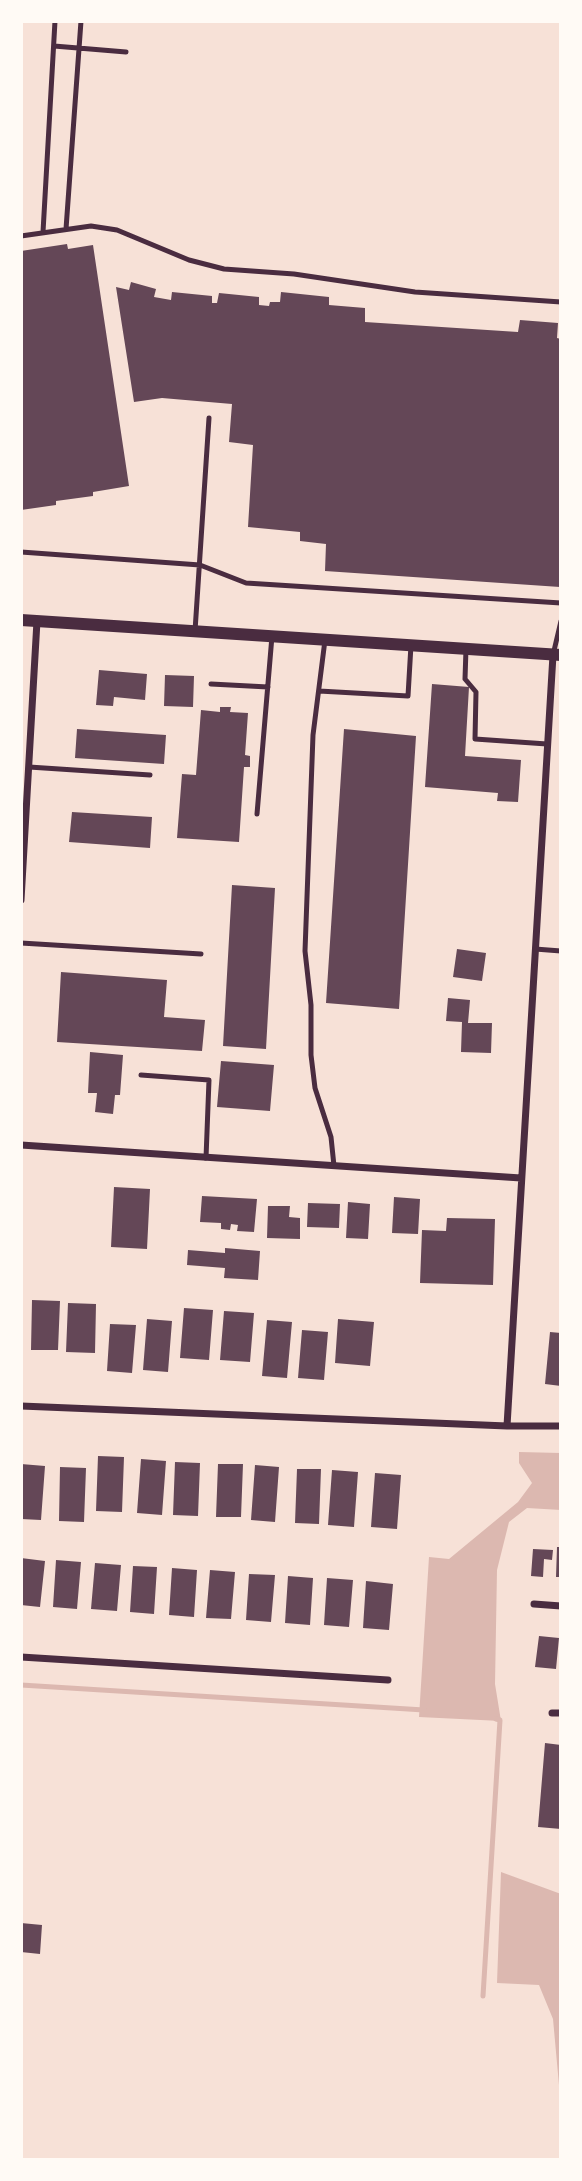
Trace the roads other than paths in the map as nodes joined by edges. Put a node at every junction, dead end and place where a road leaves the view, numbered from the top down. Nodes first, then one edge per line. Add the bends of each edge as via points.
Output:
1 (55, 21) edge
2 (81, 21) edge
3 (54, 46) junction
4 (79, 49) junction
5 (126, 52) dead end
6 (66, 229) junction
7 (43, 232) junction
8 (21, 236) edge
9 (561, 302) edge
10 (209, 418) dead end
11 (21, 552) edge
12 (200, 565) junction
13 (561, 603) edge
14 (21, 620) edge
15 (37, 621) junction
16 (561, 621) edge
17 (195, 631) junction
18 (272, 636) junction
19 (325, 640) junction
20 (411, 645) junction
21 (466, 649) junction
22 (557, 655) edge
23 (211, 684) dead end
24 (268, 687) junction
25 (319, 691) junction
26 (547, 744) junction
27 (29, 767) junction
28 (150, 775) dead end
29 (257, 814) dead end
30 (22, 881) edge
31 (21, 900) edge
32 (21, 943) edge
33 (535, 950) junction
34 (561, 951) edge
35 (201, 954) dead end
36 (141, 1075) dead end
37 (21, 1146) edge
38 (206, 1158) junction
39 (334, 1166) junction
40 (522, 1178) junction
41 (21, 1406) edge
42 (507, 1426) junction
43 (561, 1426) edge
44 (534, 1604) dead end
45 (561, 1606) edge
46 (21, 1657) edge
47 (388, 1680) dead end

1 - 3 lane
2 - 4 lane
3 - 4 lane
3 - 7 lane
4 - 5 lane
4 - 6 lane
6 - 7 lane
6 - 9 lane via 117,230 189,260 224,269 415,292
7 - 8 lane
10 - 12 lane
11 - 12 lane
12 - 13 lane via 246,583
12 - 17 lane
14 - 15 street
15 - 17 street
15 - 27 street
16 - 22 lane
17 - 18 street
18 - 19 street
18 - 24 lane
19 - 20 street
19 - 25 lane
20 - 21 street
20 - 25 lane via 408,696
21 - 22 street
21 - 26 lane via 465,679 476,692 475,739
22 - 26 street
23 - 24 lane
24 - 29 lane
25 - 39 lane via 313,735 305,951 315,1088 331,1137
26 - 33 street
27 - 28 lane
27 - 30 street
30 - 31 street
32 - 35 lane
33 - 34 lane
33 - 40 street
36 - 38 lane via 209,1080
37 - 38 street
38 - 39 street
39 - 40 street
40 - 42 street
41 - 42 street
42 - 43 street
44 - 45 street
46 - 47 street

